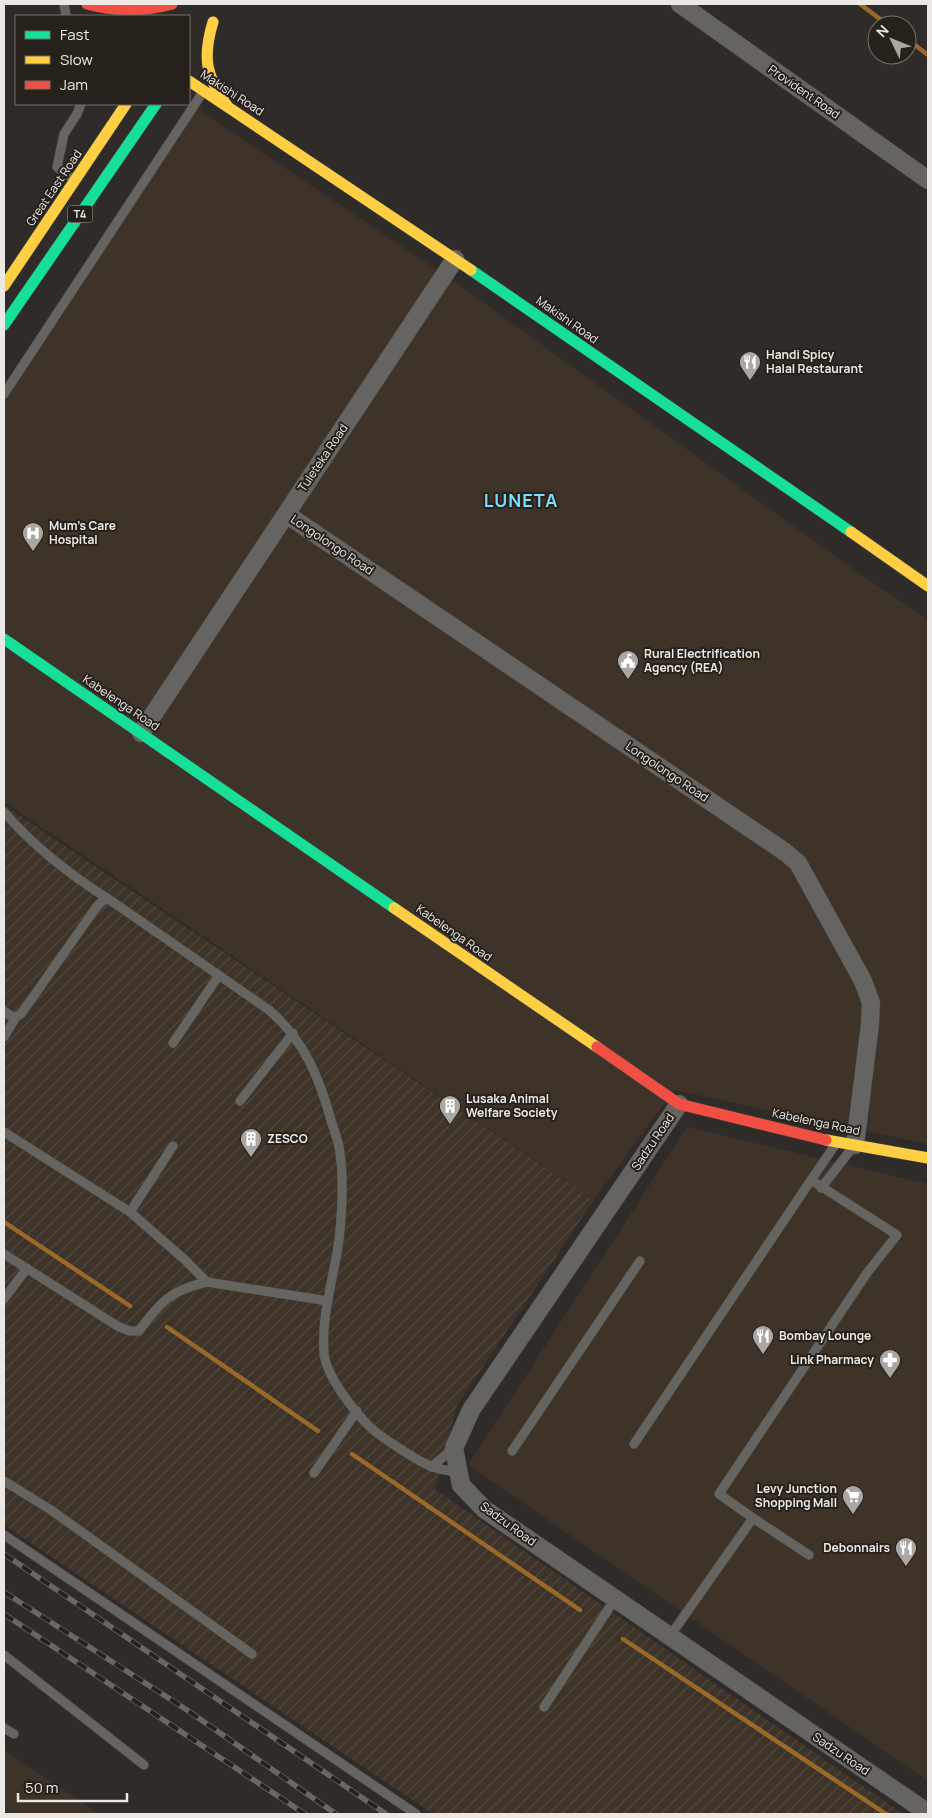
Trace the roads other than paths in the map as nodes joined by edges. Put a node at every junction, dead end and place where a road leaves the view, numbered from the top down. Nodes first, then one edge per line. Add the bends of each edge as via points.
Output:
1 (79, 4) edge
2 (88, 4) edge
3 (172, 4) edge
4 (680, 4) edge
5 (221, 10) dead end
6 (95, 15) edge
7 (213, 22) junction
8 (194, 50) dead end
9 (190, 81) edge
10 (204, 90) junction
11 (80, 105) edge
12 (125, 105) edge
13 (155, 105) edge
14 (228, 107) junction
15 (928, 180) edge
16 (75, 181) junction
17 (455, 259) junction
18 (4, 286) edge
19 (4, 325) edge
20 (4, 394) edge
21 (286, 514) junction
22 (928, 586) edge
23 (4, 639) edge
24 (141, 733) junction
25 (4, 812) edge
26 (110, 900) junction
27 (219, 975) junction
28 (4, 1011) edge
29 (16, 1017) junction
30 (293, 1033) junction
31 (4, 1037) edge
32 (173, 1043) dead end
33 (240, 1101) dead end
34 (679, 1104) junction
35 (4, 1132) edge
36 (836, 1142) junction
37 (855, 1145) junction
38 (173, 1146) dead end
39 (928, 1158) edge
40 (811, 1180) junction
41 (821, 1188) junction
42 (130, 1212) junction
43 (4, 1254) edge
44 (640, 1261) dead end
45 (27, 1268) junction
46 (207, 1282) junction
47 (4, 1299) edge
48 (328, 1302) junction
49 (357, 1412) junction
50 (634, 1444) dead end
51 (454, 1448) junction
52 (512, 1451) dead end
53 (431, 1467) junction
54 (459, 1472) junction
55 (314, 1473) dead end
56 (4, 1481) edge
57 (753, 1518) junction
58 (4, 1535) edge
59 (809, 1555) dead end
60 (615, 1599) junction
61 (670, 1636) junction
62 (252, 1654) dead end
63 (4, 1655) edge
64 (544, 1707) dead end
65 (4, 1728) edge
66 (14, 1734) dead end
67 (144, 1765) dead end
68 (926, 1806) edge
69 (416, 1814) edge

1 - 6 main road
2 - 3 main road via 130,12
4 - 15 street, Provident Road
5 - 7 main road
7 - 8 main road
7 - 14 main road via 205,58 208,75
9 - 10 main road, Makishi Road
10 - 14 main road, Makishi Road
10 - 20 lane
11 - 16 lane via 64,134 57,167
12 - 16 main road, Great East Road / T4
13 - 19 main road, T4
14 - 17 main road, Makishi Road
16 - 18 main road, Great East Road / T4
17 - 21 street, Tuleteka Road
17 - 22 main road, Makishi Road
21 - 24 street, Tuleteka Road
21 - 37 street, Longolongo Road via 798,863 863,980 871,1003
23 - 24 main road, Kabelenga Road
24 - 34 main road, Kabelenga Road
25 - 26 lane via 26,838 80,881
26 - 27 lane
26 - 29 lane via 103,900 95,909
27 - 30 lane via 269,1010
27 - 32 lane
28 - 29 lane
29 - 31 lane
30 - 33 lane
30 - 48 lane via 314,1070 340,1152 339,1240
34 - 36 main road, Kabelenga Road
34 - 51 street, Sadzu Road via 471,1410
35 - 42 lane
36 - 37 main road, Kabelenga Road
36 - 40 lane
37 - 39 main road, Kabelenga Road
37 - 41 lane
38 - 42 lane
40 - 41 lane
40 - 50 lane
41 - 57 lane via 898,1235 867,1273 719,1494
42 - 46 lane
43 - 45 lane
44 - 52 lane
45 - 46 lane via 130,1331 139,1331 156,1307 172,1295 185,1287
45 - 47 lane
46 - 48 lane
48 - 49 lane via 324,1355 333,1378
49 - 53 lane via 372,1429
49 - 55 lane
51 - 53 lane
51 - 54 street, Sadzu Road
53 - 54 lane
54 - 60 street, Sadzu Road via 461,1485 484,1509
56 - 62 lane via 51,1510
57 - 59 lane
57 - 61 lane
58 - 69 lane
60 - 61 street, Sadzu Road
60 - 64 lane
61 - 68 street, Sadzu Road
63 - 67 lane
65 - 66 lane

